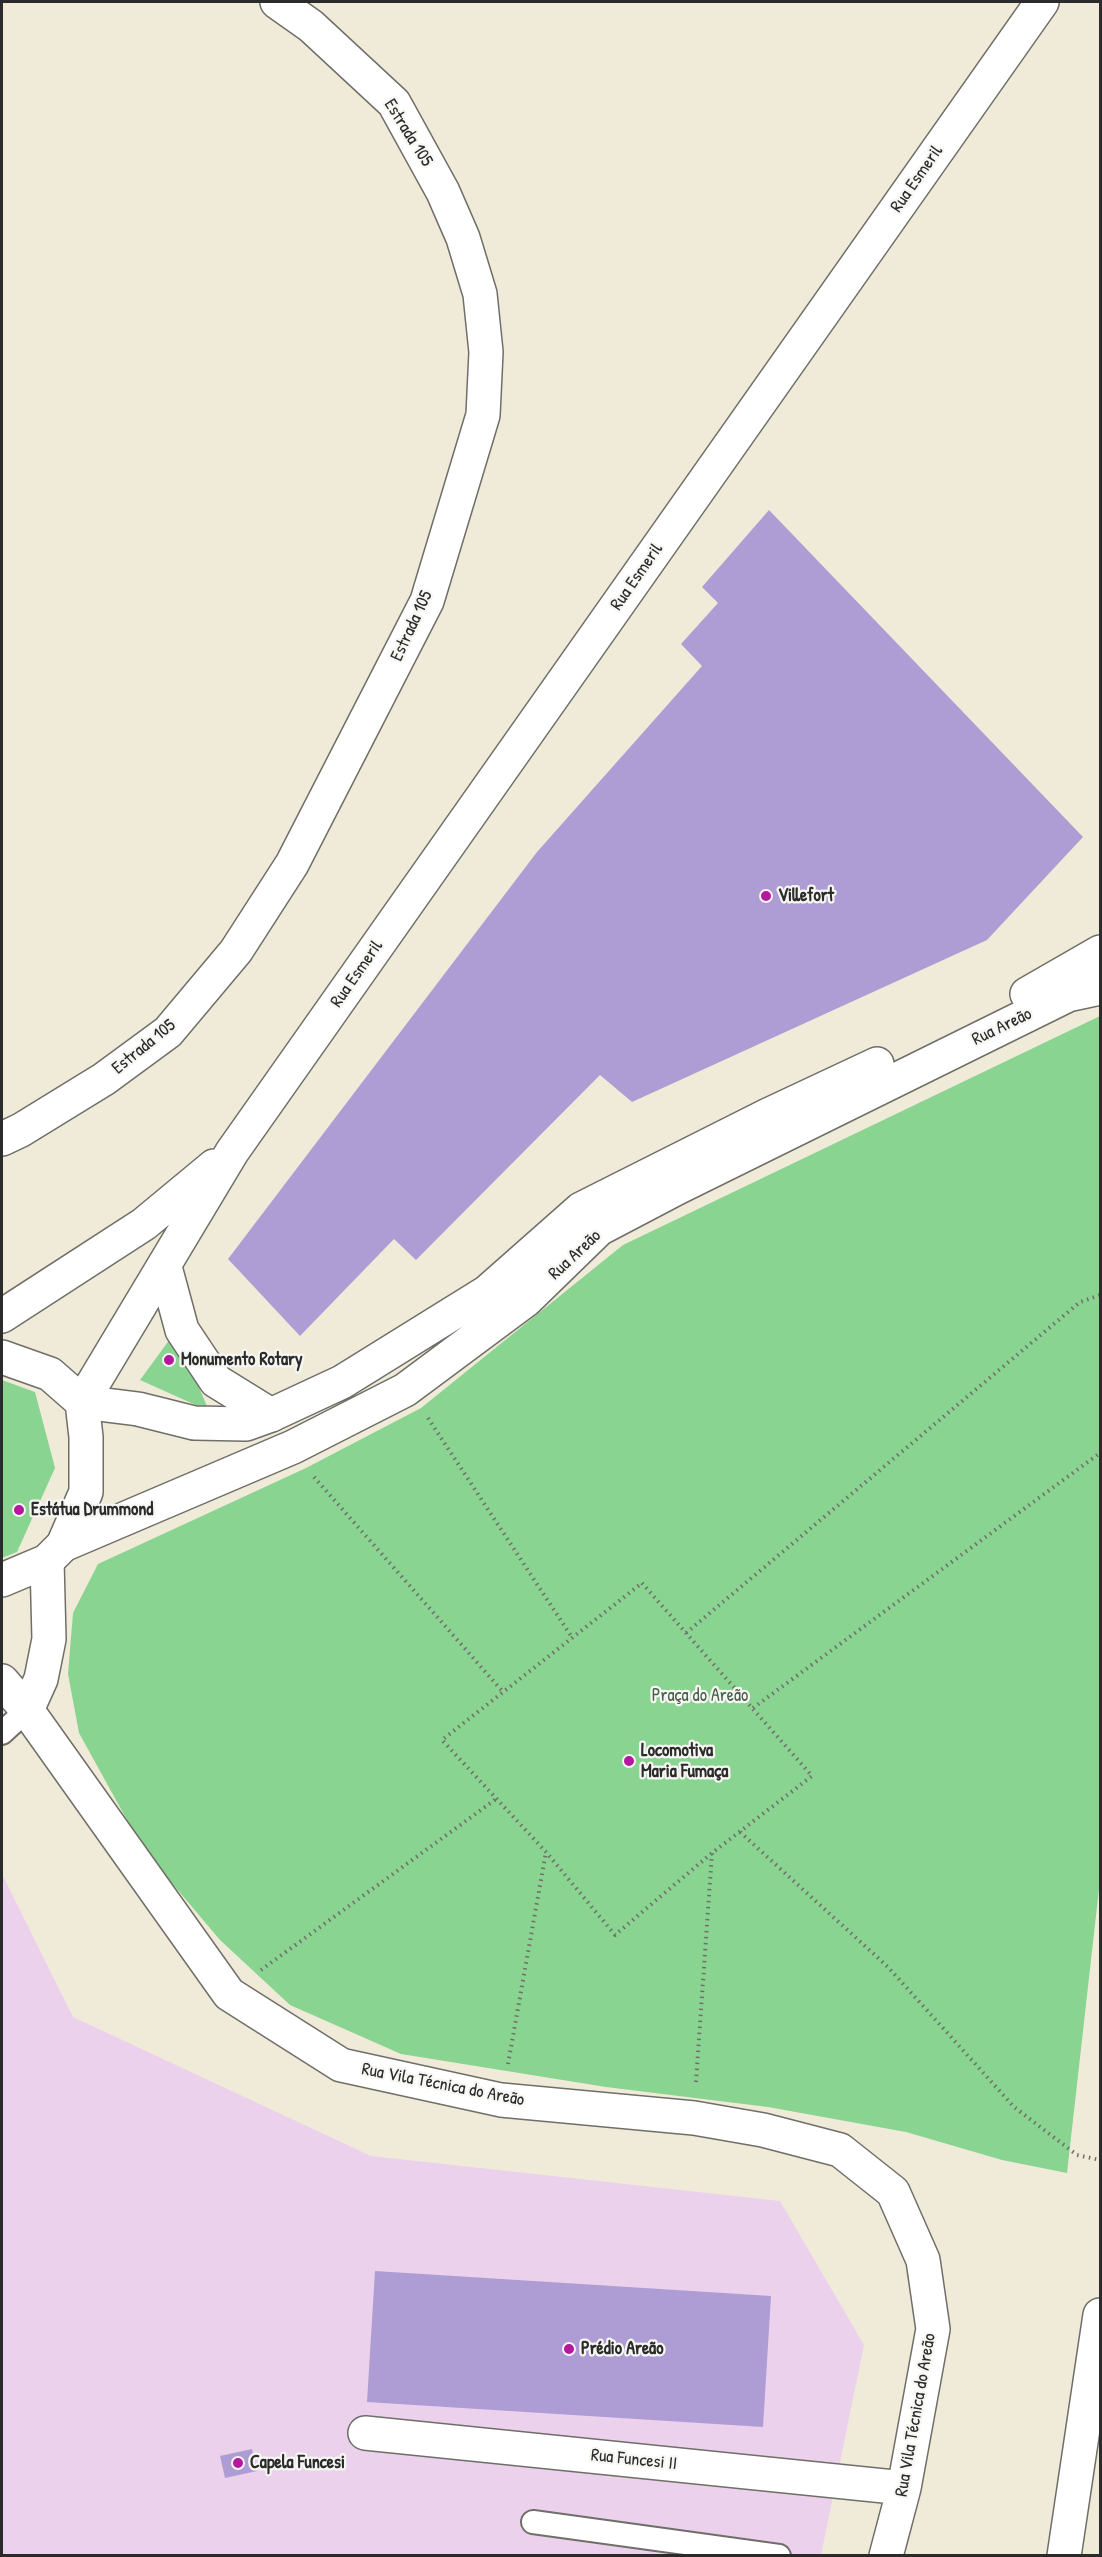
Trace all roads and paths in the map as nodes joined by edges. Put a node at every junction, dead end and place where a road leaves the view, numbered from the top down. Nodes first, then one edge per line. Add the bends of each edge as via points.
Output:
1 (277, 2) edge
2 (1042, 2) edge
3 (1101, 952) edge
4 (1101, 988) edge
5 (2, 1139) edge
6 (232, 1152) junction
7 (165, 1267) junction
8 (1101, 1295) edge
9 (2, 1316) edge
10 (2, 1357) edge
11 (405, 1390) junction
12 (82, 1402) junction
13 (271, 1414) junction
14 (293, 1447) junction
15 (1101, 1453) edge
16 (55, 1553) junction
17 (2, 1580) edge
18 (686, 1633) junction
19 (573, 1639) junction
20 (2, 1681) edge
21 (504, 1694) junction
22 (753, 1708) junction
23 (27, 1710) junction
24 (2, 1732) edge
25 (496, 1799) junction
26 (740, 1832) junction
27 (546, 1851) junction
28 (712, 1853) junction
29 (229, 1994) junction
30 (501, 2100) junction
31 (694, 2118) junction
32 (1101, 2160) edge
33 (1101, 2315) edge
34 (365, 2433) dead end
35 (904, 2488) junction
36 (532, 2522) dead end
37 (779, 2556) edge
38 (886, 2556) edge
39 (1064, 2556) edge

1 - 5 street, Estrada 105 via 311,27 394,103 443,192 463,238 480,294 486,352 483,415 427,601 292,864 236,951 168,1032 104,1079
2 - 6 street, Rua Esmeril
3 - 13 street, Rua Areão via 1020,998 766,1116 581,1209 487,1292 342,1382
4 - 11 street, Rua Areão via 1068,995 599,1229 526,1300
6 - 7 street
6 - 9 street via 144,1224
7 - 12 street
7 - 13 street via 182,1330 216,1381
8 - 18 path via 1080,1302
10 - 12 street via 50,1374
11 - 14 street, Rua Areão
11 - 19 path via 421,1408
12 - 13 street, Rua Areão via 138,1409 194,1424 246,1424
12 - 16 street via 86,1492
14 - 16 street, Rua Areão
14 - 21 path via 306,1468
15 - 22 path
16 - 17 street, Rua Areão
16 - 23 street via 49,1640 41,1679
18 - 19 path via 642,1583
18 - 22 path
19 - 21 path
20 - 23 street, Rua Vila Técnica do Areão
21 - 25 path via 442,1740
22 - 26 path via 812,1776
23 - 24 lane
23 - 29 street, Rua Vila Técnica do Areão
25 - 27 path
25 - 29 path
26 - 28 path
26 - 32 path via 888,1967 1014,2107 1077,2155
27 - 28 path via 615,1935
27 - 30 path
28 - 31 path
29 - 30 street, Rua Vila Técnica do Areão via 341,2065
30 - 31 street, Rua Vila Técnica do Areão
31 - 35 street, Rua Vila Técnica do Areão via 763,2130 840,2150 892,2192 923,2260 933,2329
33 - 39 street
34 - 35 street, Rua Funcesi II
35 - 38 street, Rua Vila Técnica do Areão
36 - 37 lane

